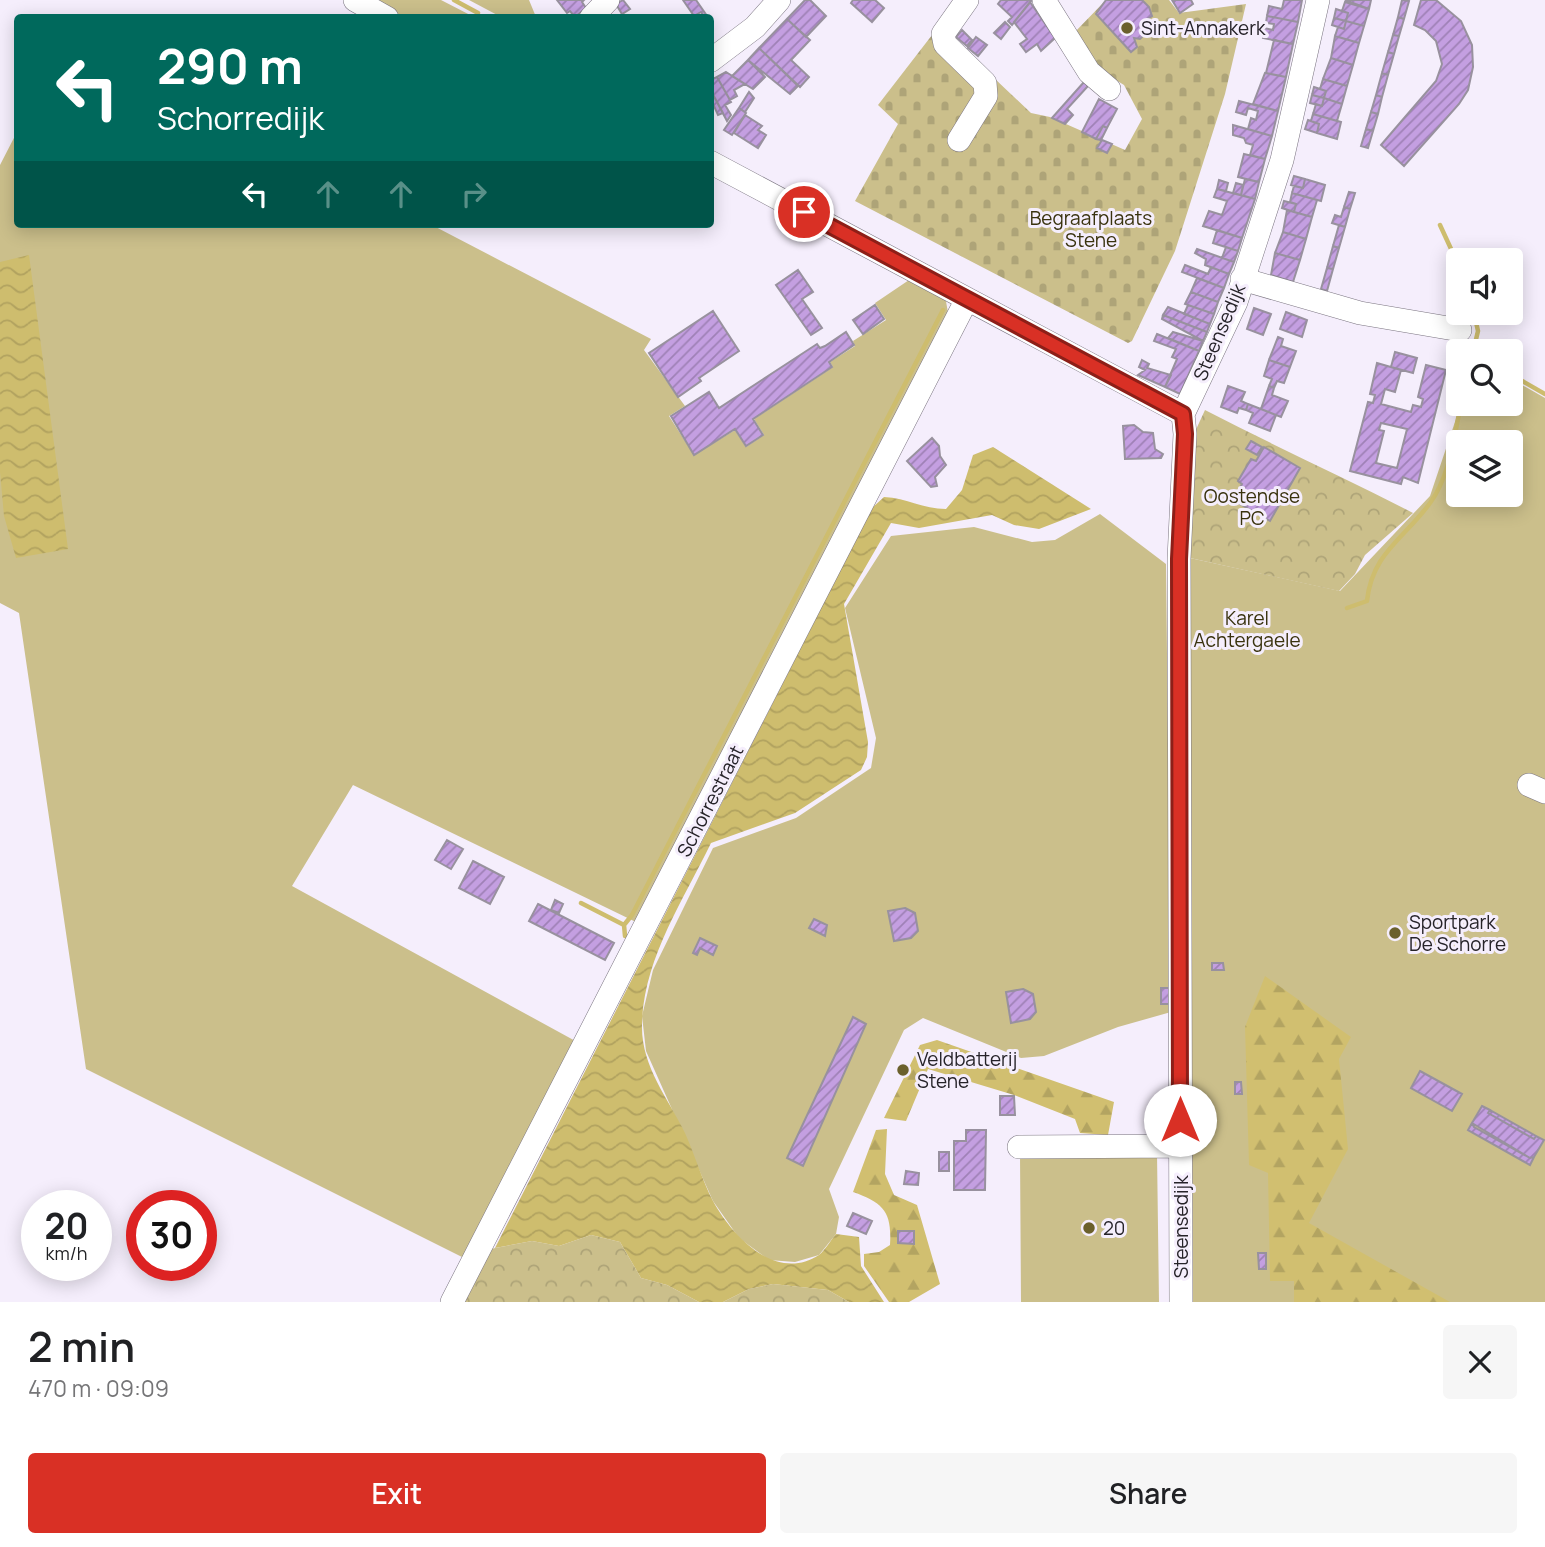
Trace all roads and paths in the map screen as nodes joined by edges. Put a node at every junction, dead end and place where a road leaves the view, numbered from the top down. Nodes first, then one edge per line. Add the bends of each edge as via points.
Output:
1 (355, 0) edge
2 (608, 0) edge
3 (779, 0) edge
4 (967, 0) edge
5 (1044, 0) edge
6 (1318, 0) edge
7 (380, 14) edge
8 (595, 14) edge
9 (714, 58) edge
10 (1109, 89) dead end
11 (959, 140) dead end
12 (714, 164) edge
13 (1242, 279) junction
14 (967, 299) junction
15 (1460, 330) dead end
16 (1183, 414) junction
17 (1181, 1146) junction
18 (1019, 1147) dead end
19 (452, 1302) edge
20 (1181, 1302) edge

1 - 7 street
2 - 8 street
3 - 9 street via 755,27
4 - 11 street via 943,34 945,44 985,83 986,96
5 - 10 street via 1089,72
6 - 13 street, Steensedijk via 1282,160
12 - 14 street
13 - 15 street via 1360,313
13 - 16 street, Steensedijk via 1236,302
14 - 16 street
14 - 19 street, Schorrestraat
16 - 17 street, Steensedijk via 1179,559
17 - 18 street
17 - 20 street, Steensedijk

